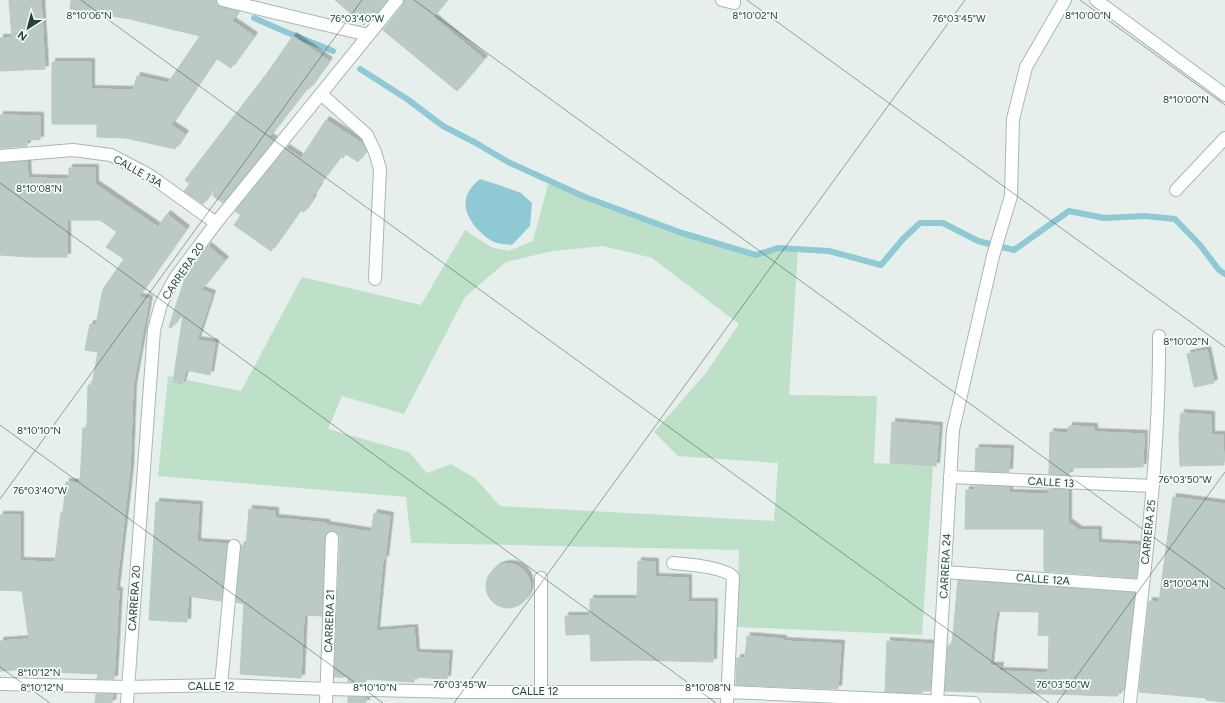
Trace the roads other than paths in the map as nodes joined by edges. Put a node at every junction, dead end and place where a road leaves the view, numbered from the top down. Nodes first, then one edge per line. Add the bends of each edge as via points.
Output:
1 (223, 0) edge
2 (397, 0) edge
3 (722, 0) edge
4 (734, 0) edge
5 (1065, 0) edge
6 (1096, 0) edge
7 (368, 35) junction
8 (321, 94) junction
9 (1225, 95) edge
10 (1225, 138) edge
11 (0, 156) edge
12 (1176, 190) dead end
13 (216, 223) junction
14 (375, 279) dead end
15 (1159, 336) dead end
16 (950, 477) junction
17 (1153, 486) junction
18 (332, 538) dead end
19 (234, 546) dead end
20 (672, 563) dead end
21 (945, 572) junction
22 (541, 578) dead end
23 (1142, 586) junction
24 (0, 684) edge
25 (221, 685) junction
26 (128, 687) junction
27 (327, 689) junction
28 (541, 697) edge
29 (728, 698) edge
30 (937, 702) edge
31 (127, 703) edge
32 (326, 703) edge
33 (974, 703) edge
34 (1130, 703) edge

1 - 7 street
2 - 7 street, CARRERA 20
3 - 4 street via 734,3
5 - 16 street, CARRERA 24 via 1026,67 1013,119 1011,196 993,256 953,430
6 - 9 street
7 - 8 street, CARRERA 20
8 - 13 street, CARRERA 20
8 - 14 street via 367,135 380,169
10 - 12 street
11 - 13 street, CALLE 13A via 73,150 112,156 149,175
13 - 26 street, CARRERA 20 via 175,278 161,304 154,330
15 - 17 street, CARRERA 25 via 1159,396
16 - 17 street, CALLE 13
16 - 21 street, CARRERA 24
17 - 23 street, CARRERA 25
18 - 27 street, CARRERA 21
19 - 25 street
20 - 29 street via 722,571 733,577
21 - 23 street, CALLE 12A
21 - 30 street, CARRERA 24
22 - 28 street
23 - 34 street, CARRERA 25
24 - 26 street, CALLE 12
25 - 26 street, CALLE 12
25 - 27 street, CALLE 12
26 - 31 street, CARRERA 20
27 - 28 street, CALLE 12
27 - 32 street, CARRERA 21
28 - 29 street, CALLE 12
29 - 30 street, CALLE 12
30 - 33 street, CALLE 12

